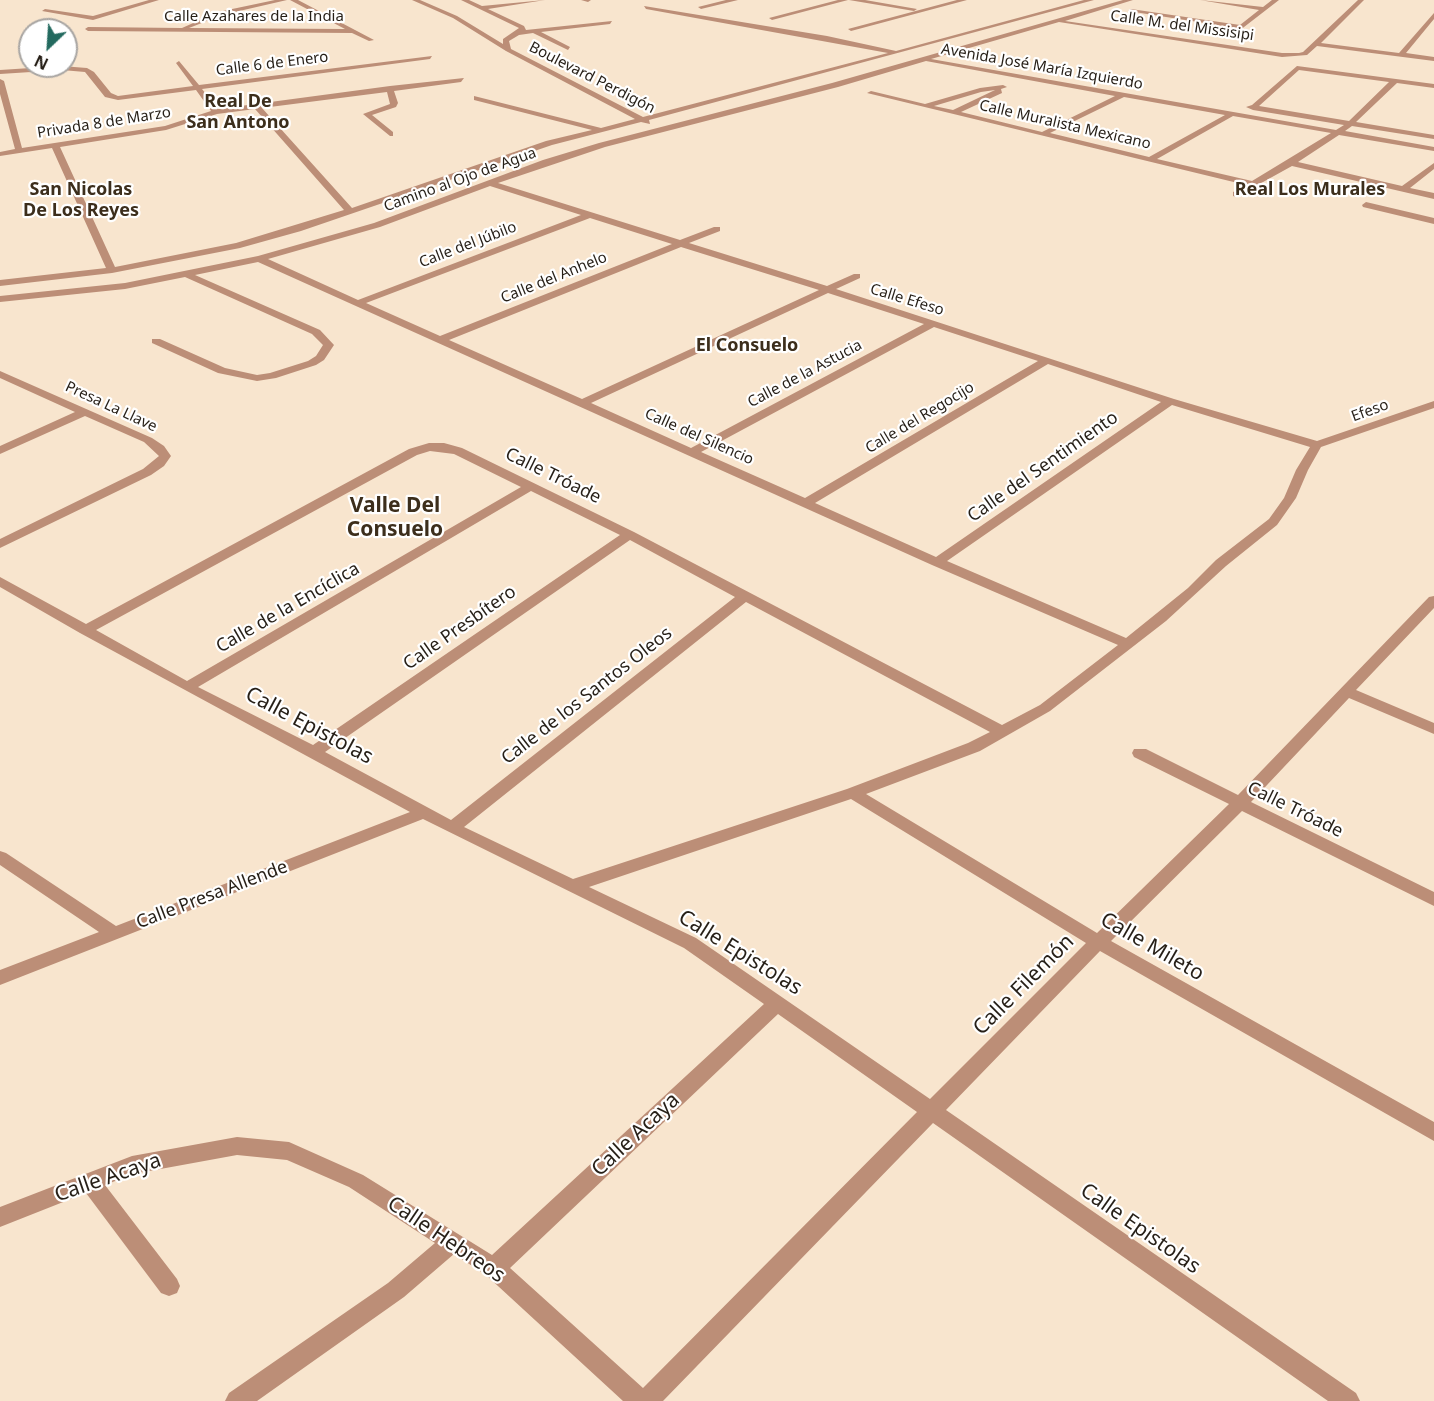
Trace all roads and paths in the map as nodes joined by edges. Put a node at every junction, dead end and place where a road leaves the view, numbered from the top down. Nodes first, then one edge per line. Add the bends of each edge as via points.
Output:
1 (156, 0) edge
2 (284, 0) edge
3 (293, 0) edge
4 (415, 0) edge
5 (464, 0) edge
6 (542, 0) edge
7 (735, 0) edge
8 (845, 0) edge
9 (852, 0) edge
10 (964, 0) edge
11 (1092, 0) edge
12 (1130, 0) edge
13 (1203, 0) edge
14 (1276, 0) edge
15 (1361, 0) edge
16 (115, 3) dead end
17 (701, 6) dead end
18 (482, 8) junction
19 (646, 8) dead end
20 (1265, 9) junction
21 (923, 10) junction
22 (45, 11) dead end
23 (1131, 11) dead end
24 (1434, 15) edge
25 (75, 16) junction
26 (772, 18) dead end
27 (1056, 21) junction
28 (610, 22) dead end
29 (1241, 27) junction
30 (88, 28) dead end
31 (851, 29) dead end
32 (180, 30) junction
33 (353, 31) junction
34 (534, 31) junction
35 (518, 33) junction
36 (371, 40) dead end
37 (1316, 44) junction
38 (1219, 46) junction
39 (568, 48) dead end
40 (508, 50) junction
41 (898, 53) junction
42 (1401, 55) junction
43 (430, 57) dead end
44 (1434, 59) edge
45 (925, 60) junction
46 (179, 63) dead end
47 (2, 73) edge
48 (1022, 78) junction
49 (461, 80) dead end
50 (1396, 80) junction
51 (0, 81) edge
52 (1434, 86) edge
53 (1003, 87) junction
54 (196, 88) junction
55 (390, 88) junction
56 (871, 93) dead end
57 (1122, 95) junction
58 (477, 98) dead end
59 (256, 106) junction
60 (924, 106) junction
61 (1243, 106) dead end
62 (1253, 108) junction
63 (216, 112) junction
64 (954, 113) junction
65 (1232, 114) junction
66 (642, 120) junction
67 (1350, 124) junction
68 (663, 129) junction
69 (601, 130) junction
70 (1336, 133) junction
71 (390, 134) dead end
72 (1043, 134) junction
73 (1434, 138) edge
74 (56, 146) junction
75 (1434, 149) edge
76 (19, 151) junction
77 (0, 154) edge
78 (1152, 158) junction
79 (1291, 163) junction
80 (1434, 165) edge
81 (489, 183) junction
82 (1252, 184) junction
83 (1404, 189) junction
84 (1236, 194) dead end
85 (1434, 196) edge
86 (1366, 205) dead end
87 (350, 211) junction
88 (589, 215) junction
89 (1434, 221) edge
90 (717, 229) dead end
91 (680, 244) junction
92 (259, 259) junction
93 (112, 270) junction
94 (186, 274) junction
95 (856, 276) dead end
96 (0, 283) edge
97 (826, 290) junction
98 (0, 299) edge
99 (358, 303) junction
100 (933, 323) junction
101 (439, 340) junction
102 (156, 342) dead end
103 (1047, 360) junction
104 (0, 374) edge
105 (1170, 401) junction
106 (581, 404) junction
107 (1434, 404) edge
108 (84, 412) junction
109 (1317, 446) junction
110 (0, 450) edge
111 (692, 452) junction
112 (531, 486) junction
113 (808, 502) junction
114 (629, 536) junction
115 (0, 544) edge
116 (937, 562) junction
117 (0, 581) edge
118 (746, 595) junction
119 (1434, 600) edge
120 (85, 630) junction
121 (1128, 644) junction
122 (187, 687) junction
123 (1347, 692) junction
124 (1434, 729) edge
125 (1003, 732) junction
126 (314, 752) junction
127 (1140, 753) dead end
128 (853, 793) junction
129 (1239, 804) junction
130 (424, 813) junction
131 (452, 828) junction
132 (0, 857) edge
133 (571, 886) junction
134 (1434, 900) edge
135 (113, 933) junction
136 (1098, 942) junction
137 (0, 978) edge
138 (778, 1002) junction
139 (932, 1111) junction
140 (1434, 1132) edge
141 (289, 1151) joint
142 (90, 1182) junction
143 (0, 1217) edge
144 (452, 1242) junction
145 (494, 1268) junction
146 (169, 1286) dead end
147 (237, 1401) edge
148 (640, 1401) edge
149 (646, 1401) edge
150 (1348, 1401) edge

1 - 25 street via 99,17
2 - 32 street via 220,13
3 - 33 street, Calle Azahares de la India
4 - 40 street, Boulevard Perdigón via 454,17
5 - 18 street, Boulevard Perdigón
6 - 18 street
7 - 17 street
8 - 26 street
9 - 21 street
10 - 21 street
11 - 41 street, Camino al Ojo de Agua
12 - 27 street, Camino al Ojo de Agua
13 - 20 street
14 - 20 street
15 - 37 street
16 - 25 street
18 - 35 street, Boulevard Perdigón via 522,27
19 - 41 street, Avenida José María Izquierdo
20 - 29 street
21 - 31 street
22 - 25 street
23 - 29 street
24 - 42 street
27 - 38 street, Calle M. del Missisipi
27 - 45 street, Camino al Ojo de Agua
28 - 34 street
29 - 38 street
30 - 32 street, Calle Azahares de la India
32 - 33 street, Calle Azahares de la India
33 - 36 street
34 - 35 street
34 - 39 street
35 - 40 street, Boulevard Perdigón via 505,40
37 - 38 street, Calle M. del Missisipi via 1305,54 1282,55
37 - 42 street
40 - 66 street, Boulevard Perdigón
41 - 45 street, Avenida José María Izquierdo
41 - 66 street, Camino al Ojo de Agua
42 - 44 street
43 - 54 street, Calle 6 de Enero
45 - 48 street, Avenida José María Izquierdo
45 - 68 street, Camino al Ojo de Agua
46 - 54 street
47 - 54 street, Calle 6 de Enero via 87,70 108,95 118,98
48 - 53 street
48 - 57 street, Avenida José María Izquierdo
49 - 55 street, Privada 8 de Marzo
50 - 52 street
50 - 62 street via 1293,69
50 - 67 street
51 - 76 street
53 - 60 street
53 - 64 street
54 - 63 street
55 - 59 street, Privada 8 de Marzo
55 - 71 street via 393,105 367,114
56 - 60 street, Calle Muralista Mexicano
57 - 65 street, Avenida José María Izquierdo
57 - 72 street
58 - 69 street
59 - 63 street, Privada 8 de Marzo
59 - 87 street
60 - 64 street, Calle Muralista Mexicano
61 - 62 street
62 - 67 street
63 - 74 street, Privada 8 de Marzo via 166,128
64 - 72 street, Calle Muralista Mexicano
65 - 70 street, Avenida José María Izquierdo
65 - 78 street
66 - 68 street, Boulevard Perdigón
66 - 69 street, Camino al Ojo de Agua
67 - 70 street
67 - 73 street
68 - 81 street, Camino al Ojo de Agua via 546,162
69 - 87 street, Camino al Ojo de Agua via 511,154
70 - 75 street, Avenida José María Izquierdo
70 - 79 street
72 - 78 street, Calle Muralista Mexicano
74 - 76 street, Privada 8 de Marzo
74 - 93 street
76 - 77 street, Privada 8 de Marzo
78 - 82 street, Calle Muralista Mexicano
79 - 82 street
79 - 83 street
80 - 83 street
81 - 88 street, Calle Efeso
81 - 92 street, Camino al Ojo de Agua via 377,225
82 - 84 street
83 - 85 street
86 - 89 street
87 - 93 street, Camino al Ojo de Agua via 237,246
88 - 91 street, Calle Efeso
88 - 99 street, Calle del Júbilo
90 - 91 street, Calle del Anhelo
91 - 97 street, Calle Efeso
91 - 101 street, Calle del Anhelo
92 - 94 street, Camino al Ojo de Agua
92 - 99 street, Calle del Silencio
93 - 96 street, Camino al Ojo de Agua
94 - 98 street, Camino al Ojo de Agua via 124,286
94 - 102 street via 316,332 329,345 312,363 256,378 222,371
95 - 97 street
97 - 100 street, Calle Efeso
97 - 106 street
99 - 101 street, Calle del Silencio
100 - 103 street, Calle Efeso
100 - 111 street, Calle de la Astucia
101 - 106 street, Calle del Silencio
103 - 105 street, Calle Efeso
103 - 113 street, Calle del Regocijo
104 - 108 street, Presa La Llave
105 - 109 street, Calle Efeso
105 - 116 street, Calle del Sentimiento
106 - 111 street, Calle del Silencio
107 - 109 street, Efeso
108 - 110 street
108 - 115 street, Presa La Llave via 148,440 165,456 147,472
109 - 121 street via 1273,522
111 - 113 street, Calle del Silencio
112 - 114 street, Calle Tróade
112 - 120 street, Calle Tróade via 458,451 429,447 413,452
112 - 122 street, Calle de la Encíclica
113 - 116 street, Calle del Silencio
114 - 118 street, Calle Tróade
114 - 126 street, Calle Presbítero
116 - 121 street, Calle del Silencio
117 - 120 street, Calle Epistolas
118 - 125 street, Calle Tróade
118 - 131 street, Calle de los Santos Oleos
119 - 123 street, Calle Filemón
120 - 122 street, Calle Epistolas
121 - 125 street via 1045,708
122 - 126 street, Calle Epistolas
123 - 124 street
123 - 129 street, Calle Filemón
125 - 128 street
126 - 130 street, Calle Epistolas
127 - 129 street, Calle Tróade
128 - 133 street
128 - 136 street, Calle Mileto
129 - 134 street, Calle Tróade
129 - 136 street, Calle Filemón
130 - 131 street, Calle Epistolas
130 - 135 street, Calle Presa Allende
131 - 133 street, Calle Epistolas
132 - 135 street
133 - 138 street, Calle Epistolas via 690,944
135 - 137 street, Calle Presa Allende
136 - 139 street, Calle Filemón
136 - 140 street, Calle Mileto
138 - 139 street, Calle Epistolas
138 - 145 street, Calle Acaya
139 - 149 street, Calle Filemón
139 - 150 street, Calle Epistolas
141 - 142 street, Calle Acaya via 237,1146 203,1151 132,1165
141 - 144 street, Calle Hebreos via 356,1181
142 - 143 street, Calle Acaya
142 - 146 street
144 - 145 street, Calle Hebreos
144 - 147 street via 396,1290
145 - 148 street, Calle Hebreos

